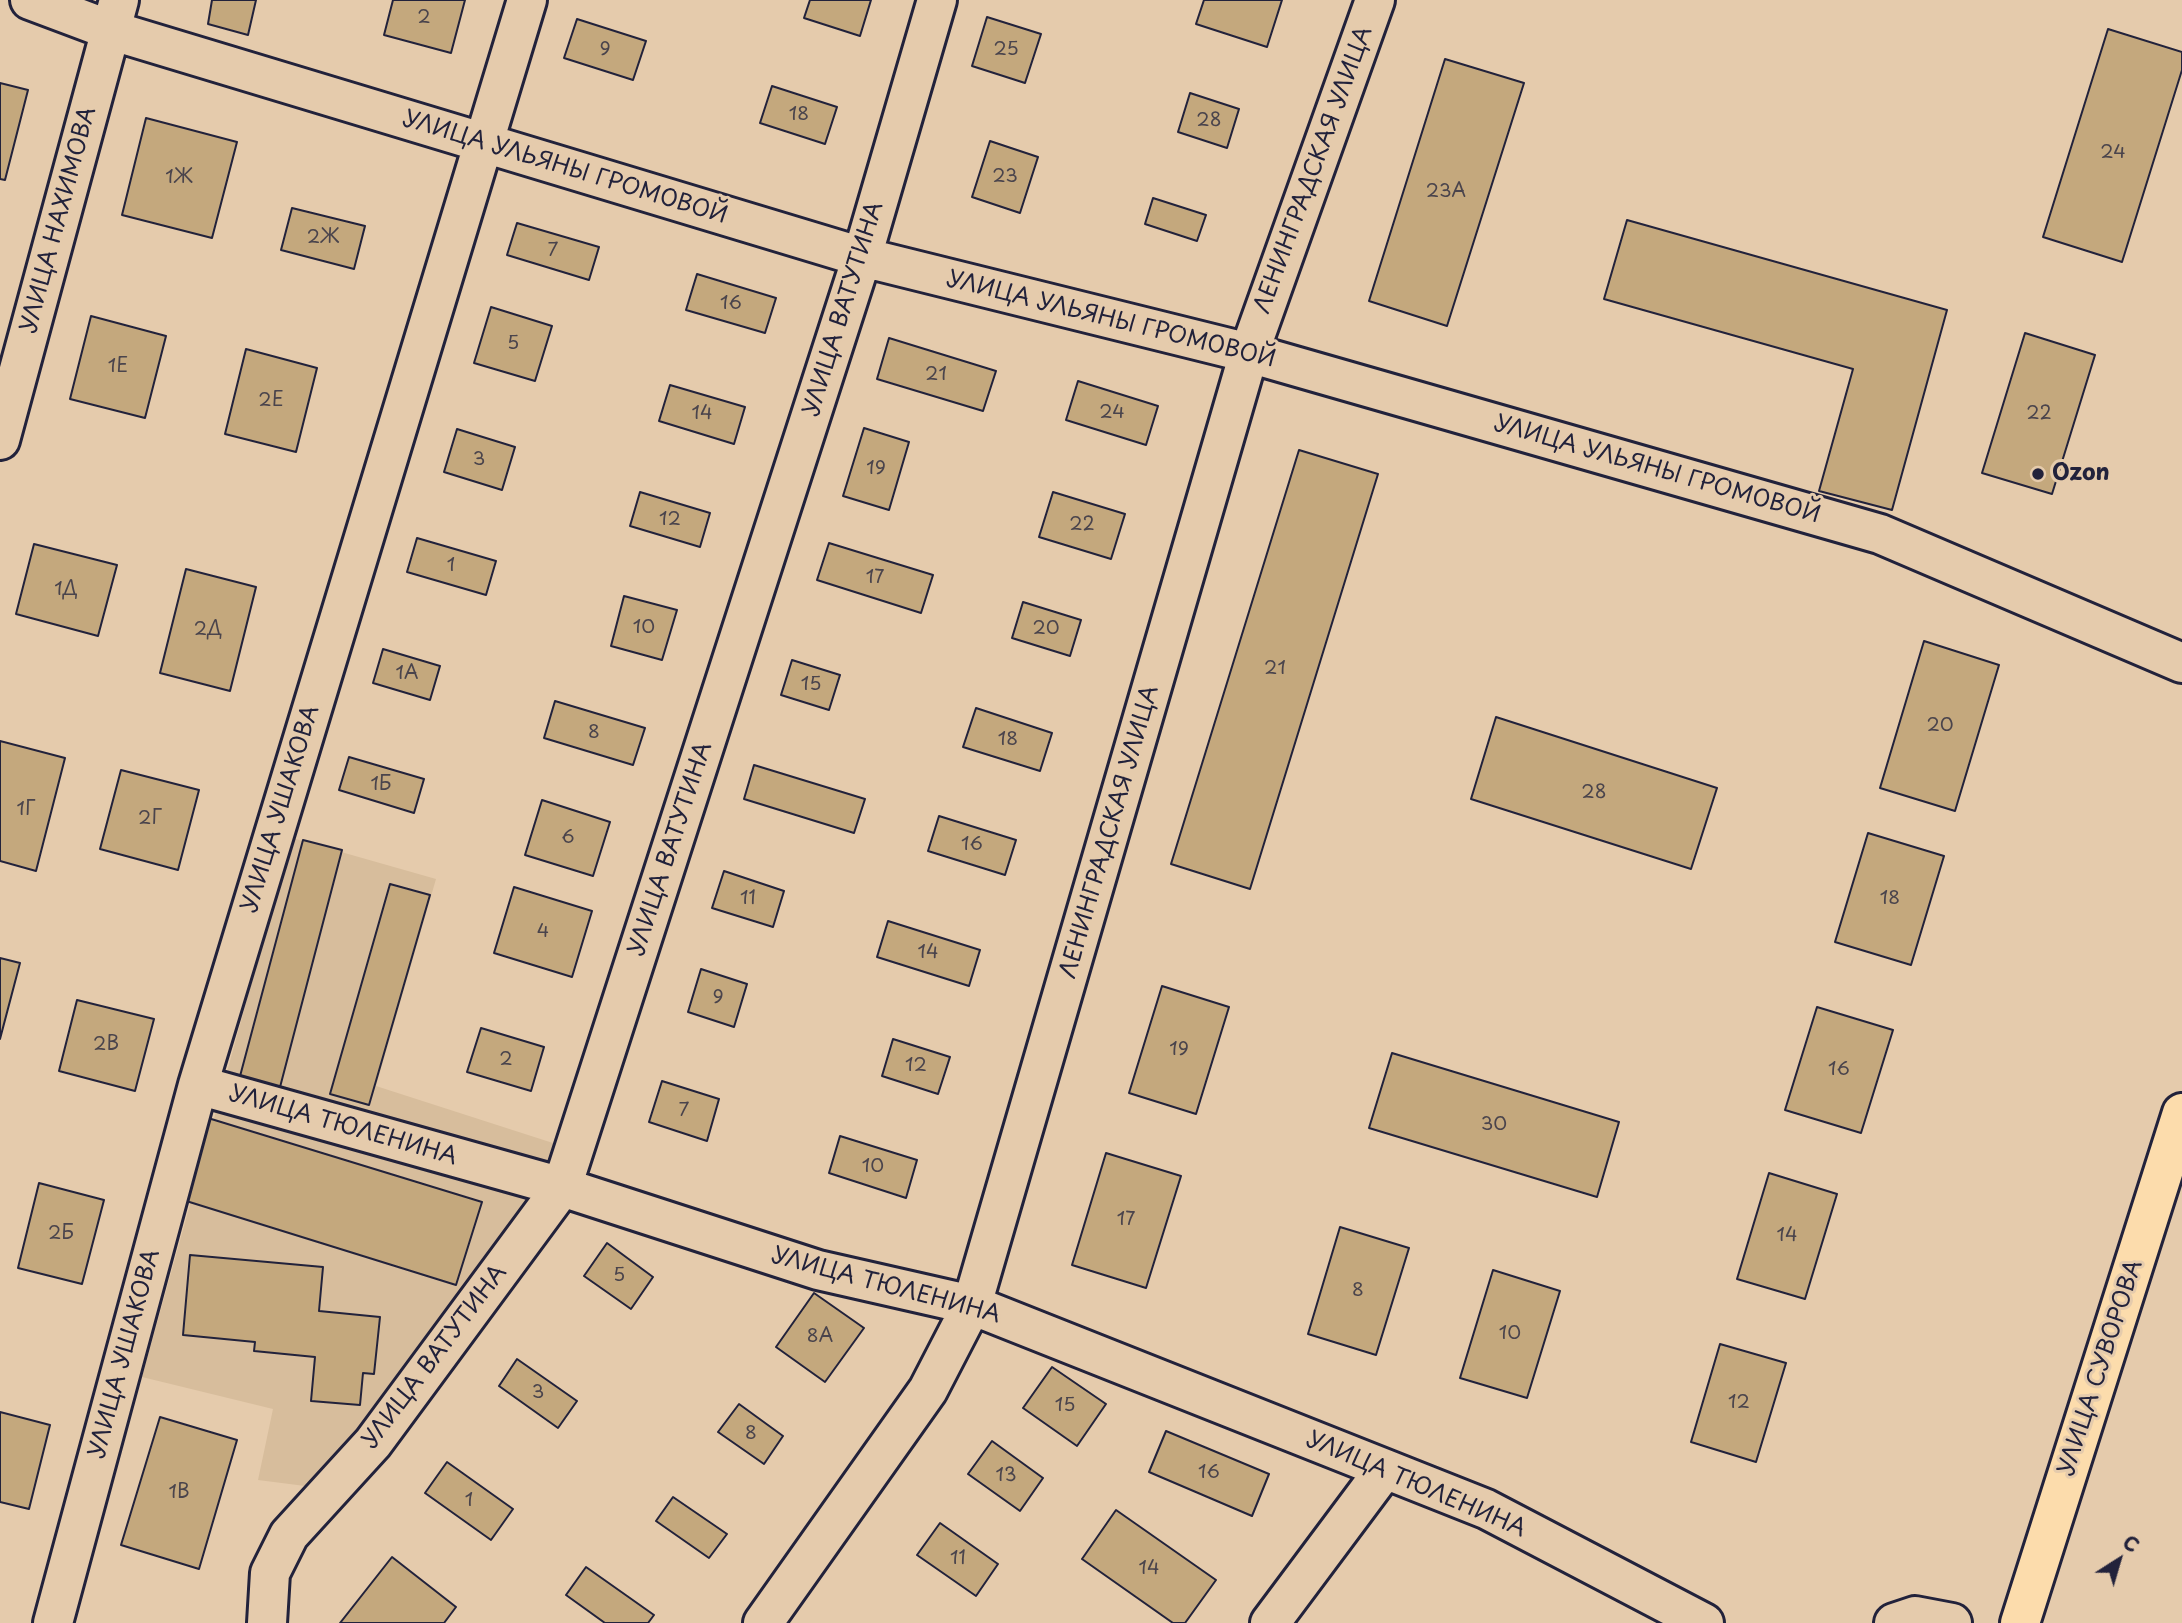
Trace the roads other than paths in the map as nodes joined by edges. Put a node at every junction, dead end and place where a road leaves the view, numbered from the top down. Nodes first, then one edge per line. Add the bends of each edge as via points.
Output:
1 (30, 0) edge
2 (527, 0) edge
3 (937, 0) edge
4 (1375, 0) edge
5 (114, 15) edge
6 (484, 144) junction
7 (862, 257) junction
8 (1249, 354) junction
9 (0, 440) edge
10 (2182, 663) edge
11 (198, 1085) junction
12 (2182, 1113) edge
13 (562, 1187) junction
14 (972, 1305) junction
15 (1385, 1469) junction
16 (53, 1623) edge
17 (267, 1623) edge
18 (763, 1623) edge
19 (1270, 1623) edge
20 (1704, 1623) edge
21 (1894, 1623) edge
22 (1952, 1623) edge
23 (2020, 1623) edge

1 - 5 street, УЛИЦА УЛЬЯНЫ ГРОМОВОЙ
2 - 6 street, УЛИЦА УШАКОВА
3 - 7 street, УЛИЦА ВАТУТИНА
4 - 8 street, ЛЕНИНГРАДСКАЯ УЛИЦА
5 - 6 street, УЛИЦА УЛЬЯНЫ ГРОМОВОЙ
5 - 9 street, УЛИЦА НАХИМОВА
6 - 7 street, УЛИЦА УЛЬЯНЫ ГРОМОВОЙ
6 - 11 street, УЛИЦА УШАКОВА
7 - 8 street, УЛИЦА УЛЬЯНЫ ГРОМОВОЙ
7 - 13 street, УЛИЦА ВАТУТИНА
8 - 10 street, УЛИЦА УЛЬЯНЫ ГРОМОВОЙ via 1880,534
8 - 14 street, ЛЕНИНГРАДСКАЯ УЛИЦА
11 - 13 street, УЛИЦА ТЮЛЕНИНА
11 - 16 street, УЛИЦА УШАКОВА
12 - 23 main road, УЛИЦА СУВОРОВА
13 - 14 street, УЛИЦА ТЮЛЕНИНА via 818,1270
13 - 17 street, УЛИЦА ВАТУТИНА via 373,1443 289,1535 270,1573
14 - 15 street, УЛИЦА ТЮЛЕНИНА
14 - 18 street, ЛЕНИНГРАДСКАЯ УЛИЦА via 928,1390
15 - 19 street
15 - 20 street, УЛИЦА ТЮЛЕНИНА via 1486,1509
21 - 22 street via 1915,1616

